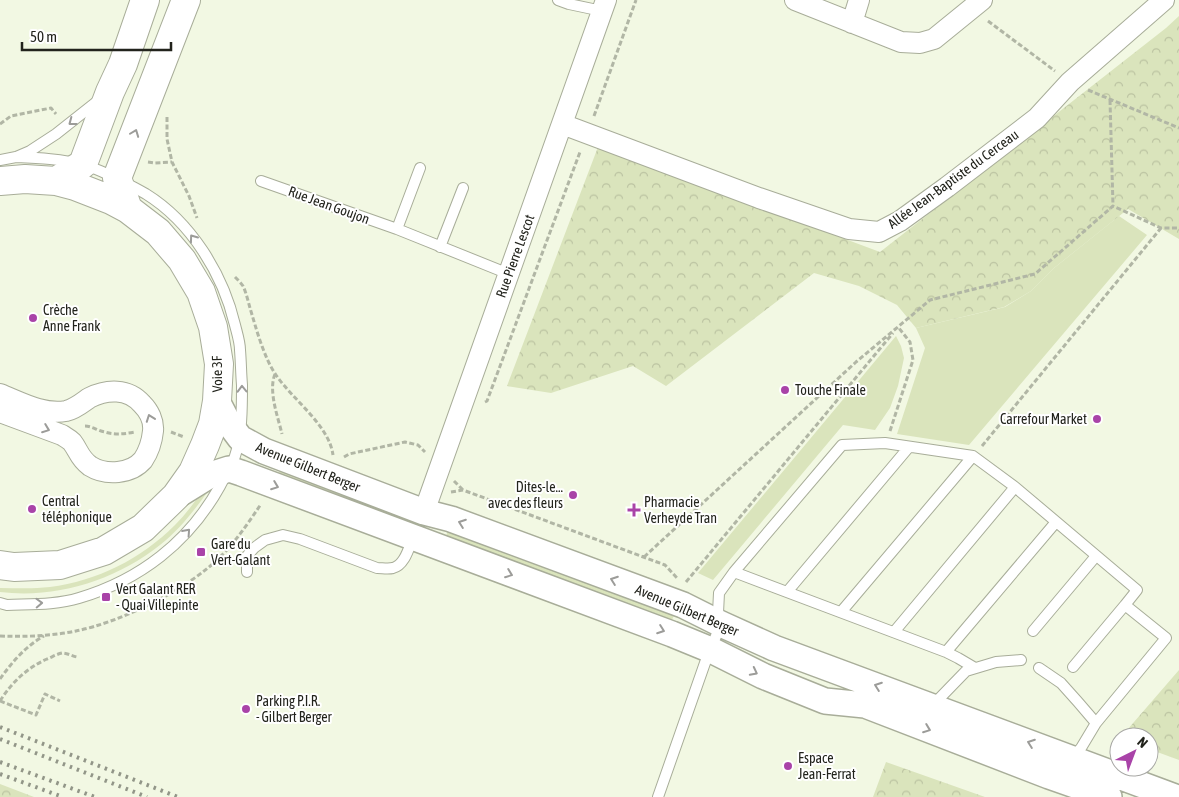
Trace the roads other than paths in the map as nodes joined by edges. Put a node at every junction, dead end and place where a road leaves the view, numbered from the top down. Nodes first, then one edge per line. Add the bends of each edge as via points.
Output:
1 (145, 0) edge
2 (186, 0) edge
3 (558, 0) edge
4 (795, 0) edge
5 (859, 0) edge
6 (982, 0) edge
7 (1164, 0) edge
8 (604, 6) edge
9 (852, 23) junction
10 (110, 92) junction
11 (562, 124) junction
12 (16, 157) junction
13 (0, 160) edge
14 (83, 164) junction
15 (420, 168) dead end
16 (117, 178) junction
17 (0, 181) edge
18 (56, 181) junction
19 (262, 181) dead end
20 (463, 188) dead end
21 (128, 209) junction
22 (396, 229) junction
23 (440, 246) junction
24 (508, 274) junction
25 (0, 394) edge
26 (217, 401) junction
27 (0, 412) edge
28 (240, 438) junction
29 (909, 446) junction
30 (973, 456) junction
31 (229, 469) junction
32 (1015, 488) junction
33 (176, 496) junction
34 (427, 504) junction
35 (1056, 522) junction
36 (413, 538) junction
37 (1096, 556) junction
38 (5, 568) edge
39 (247, 572) dead end
40 (734, 572) junction
41 (787, 592) junction
42 (0, 603) edge
43 (1125, 605) junction
44 (841, 612) junction
45 (720, 624) junction
46 (1033, 631) dead end
47 (894, 632) junction
48 (711, 650) junction
49 (946, 652) junction
50 (1021, 660) dead end
51 (1073, 667) dead end
52 (975, 668) junction
53 (1039, 668) dead end
54 (932, 706) junction
55 (1096, 723) junction
56 (1072, 759) junction
57 (1049, 776) junction
58 (658, 797) edge
59 (1109, 797) edge
60 (1174, 797) edge

1 - 10 main road
16 -> 2 main road
3 - 8 lane via 569,4
4 - 9 street
5 - 9 street
6 - 9 street via 934,39 920,43 901,42
7 - 11 street, Allée Jean-Baptiste du Cerceau via 1070,82 1037,118 900,221 879,232 840,226
8 - 11 street, Rue Pierre Lescot
10 -> 12 lane via 56,134
10 - 14 main road
11 - 24 street, Rue Pierre Lescot
12 - 13 lane
12 - 14 lane
14 - 16 lane
14 - 18 main road
15 - 22 lane
16 - 21 main road
28 -> 16 lane via 240,349 231,307 213,266 184,226 166,209
17 - 18 main road, Voie 3F
18 - 21 main road, Voie 3F via 94,192
19 - 22 lane, Rue Jean Goujon
20 - 23 lane
21 - 26 main road, Voie 3F via 158,232 182,260 201,292 213,327 219,364
22 - 23 lane, Rue Jean Goujon
23 - 24 lane, Rue Jean Goujon
24 - 34 street, Rue Pierre Lescot
27 -> 25 street via 62,435 92,467 104,472 131,469 142,460 150,447 153,430 147,409 138,399 125,393 98,393 66,411 46,411
26 - 28 street, Avenue Gilbert Berger
26 - 33 main road, Voie 3F via 205,445
28 - 31 lane
28 - 34 street, Avenue Gilbert Berger via 264,451
29 - 30 lane
29 - 40 lane via 885,443 842,445
29 - 41 lane
30 - 32 lane
30 - 44 lane
31 - 33 street via 210,475
31 -> 36 street, Avenue Gilbert Berger
42 -> 31 lane via 53,603 78,599 122,582 176,544 200,517
32 - 35 lane
32 - 47 lane
33 - 38 main road, Voie 3F via 143,528 104,551 60,564
34 - 36 street
45 -> 34 street, Avenue Gilbert Berger via 674,602 452,519
35 - 37 lane
35 - 49 lane
36 - 39 lane via 403,561 395,568 377,568 282,535 265,540 254,548 248,556
36 -> 48 street, Avenue Gilbert Berger
37 - 43 lane via 1137,590
37 - 46 lane
40 - 41 lane
40 - 45 lane via 719,594
41 - 44 lane
43 - 51 lane
43 - 55 lane via 1166,638
44 - 47 lane
45 - 48 lane
54 -> 45 street, Avenue Gilbert Berger via 774,648
47 - 49 lane
48 -> 57 street, Avenue Gilbert Berger via 825,702 865,705
48 - 58 lane
49 - 52 lane
50 - 52 lane
52 - 54 lane via 966,672
53 - 55 lane via 1061,683
56 -> 54 street, Avenue Gilbert Berger
55 - 56 lane
56 - 57 street
56 - 60 street, Avenue Gilbert Berger
57 - 59 street, Avenue Gilbert Berger

